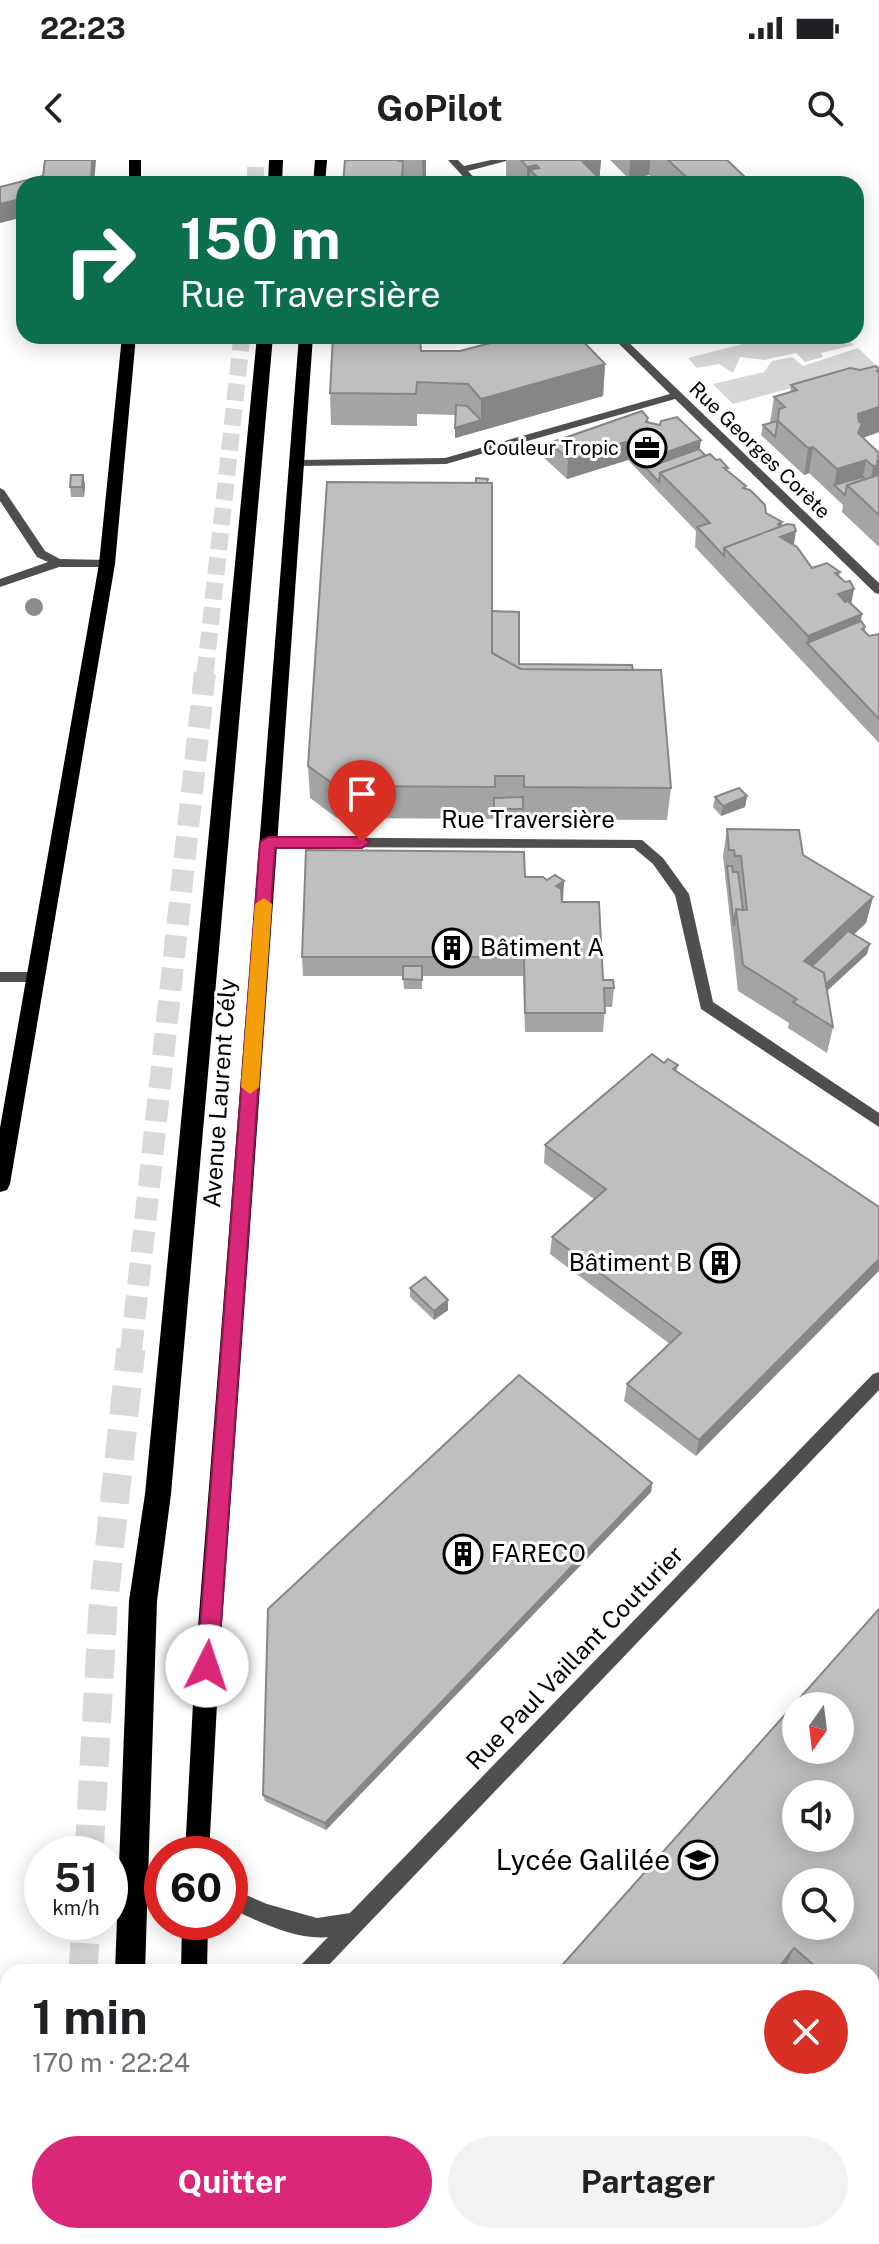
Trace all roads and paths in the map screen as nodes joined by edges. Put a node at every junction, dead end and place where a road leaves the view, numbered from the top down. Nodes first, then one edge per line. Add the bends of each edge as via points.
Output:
1 (453, 160) edge
2 (505, 160) edge
3 (462, 169) junction
4 (468, 176) edge
5 (128, 344) edge
6 (264, 344) edge
7 (305, 344) edge
8 (624, 344) edge
9 (678, 395) junction
10 (296, 463) junction
11 (0, 492) edge
12 (58, 563) junction
13 (107, 564) junction
14 (0, 583) edge
15 (879, 590) edge
16 (268, 842) junction
17 (0, 977) edge
18 (36, 977) junction
19 (879, 1121) edge
20 (0, 1184) edge
21 (879, 1379) edge
22 (198, 1836) edge
23 (248, 1906) edge
24 (355, 1923) junction
25 (195, 1940) edge
26 (130, 1964) edge
27 (194, 1964) edge
28 (316, 1964) edge

1 - 3 street
2 - 3 street
3 - 4 street
5 - 13 main road
6 - 26 highway via 158,1494 143,1601
7 - 10 main road, Avenue Laurent Cély
8 - 9 street, Rue Georges Corète
9 - 10 street via 446,461
9 - 15 street, Rue Georges Corète
10 - 16 main road, Avenue Laurent Cély
11 - 12 street via 41,554
12 - 13 street
12 - 14 street
13 - 18 main road
16 - 19 street, Rue Traversière via 637,843 682,894 706,1005
16 - 22 main road, Avenue Laurent Cély
17 - 18 street
18 - 20 main road
21 - 24 street, Rue Paul Vaillant Couturier
23 - 24 street via 317,1928
24 - 28 street, Rue Paul Vaillant Couturier
25 - 27 main road

